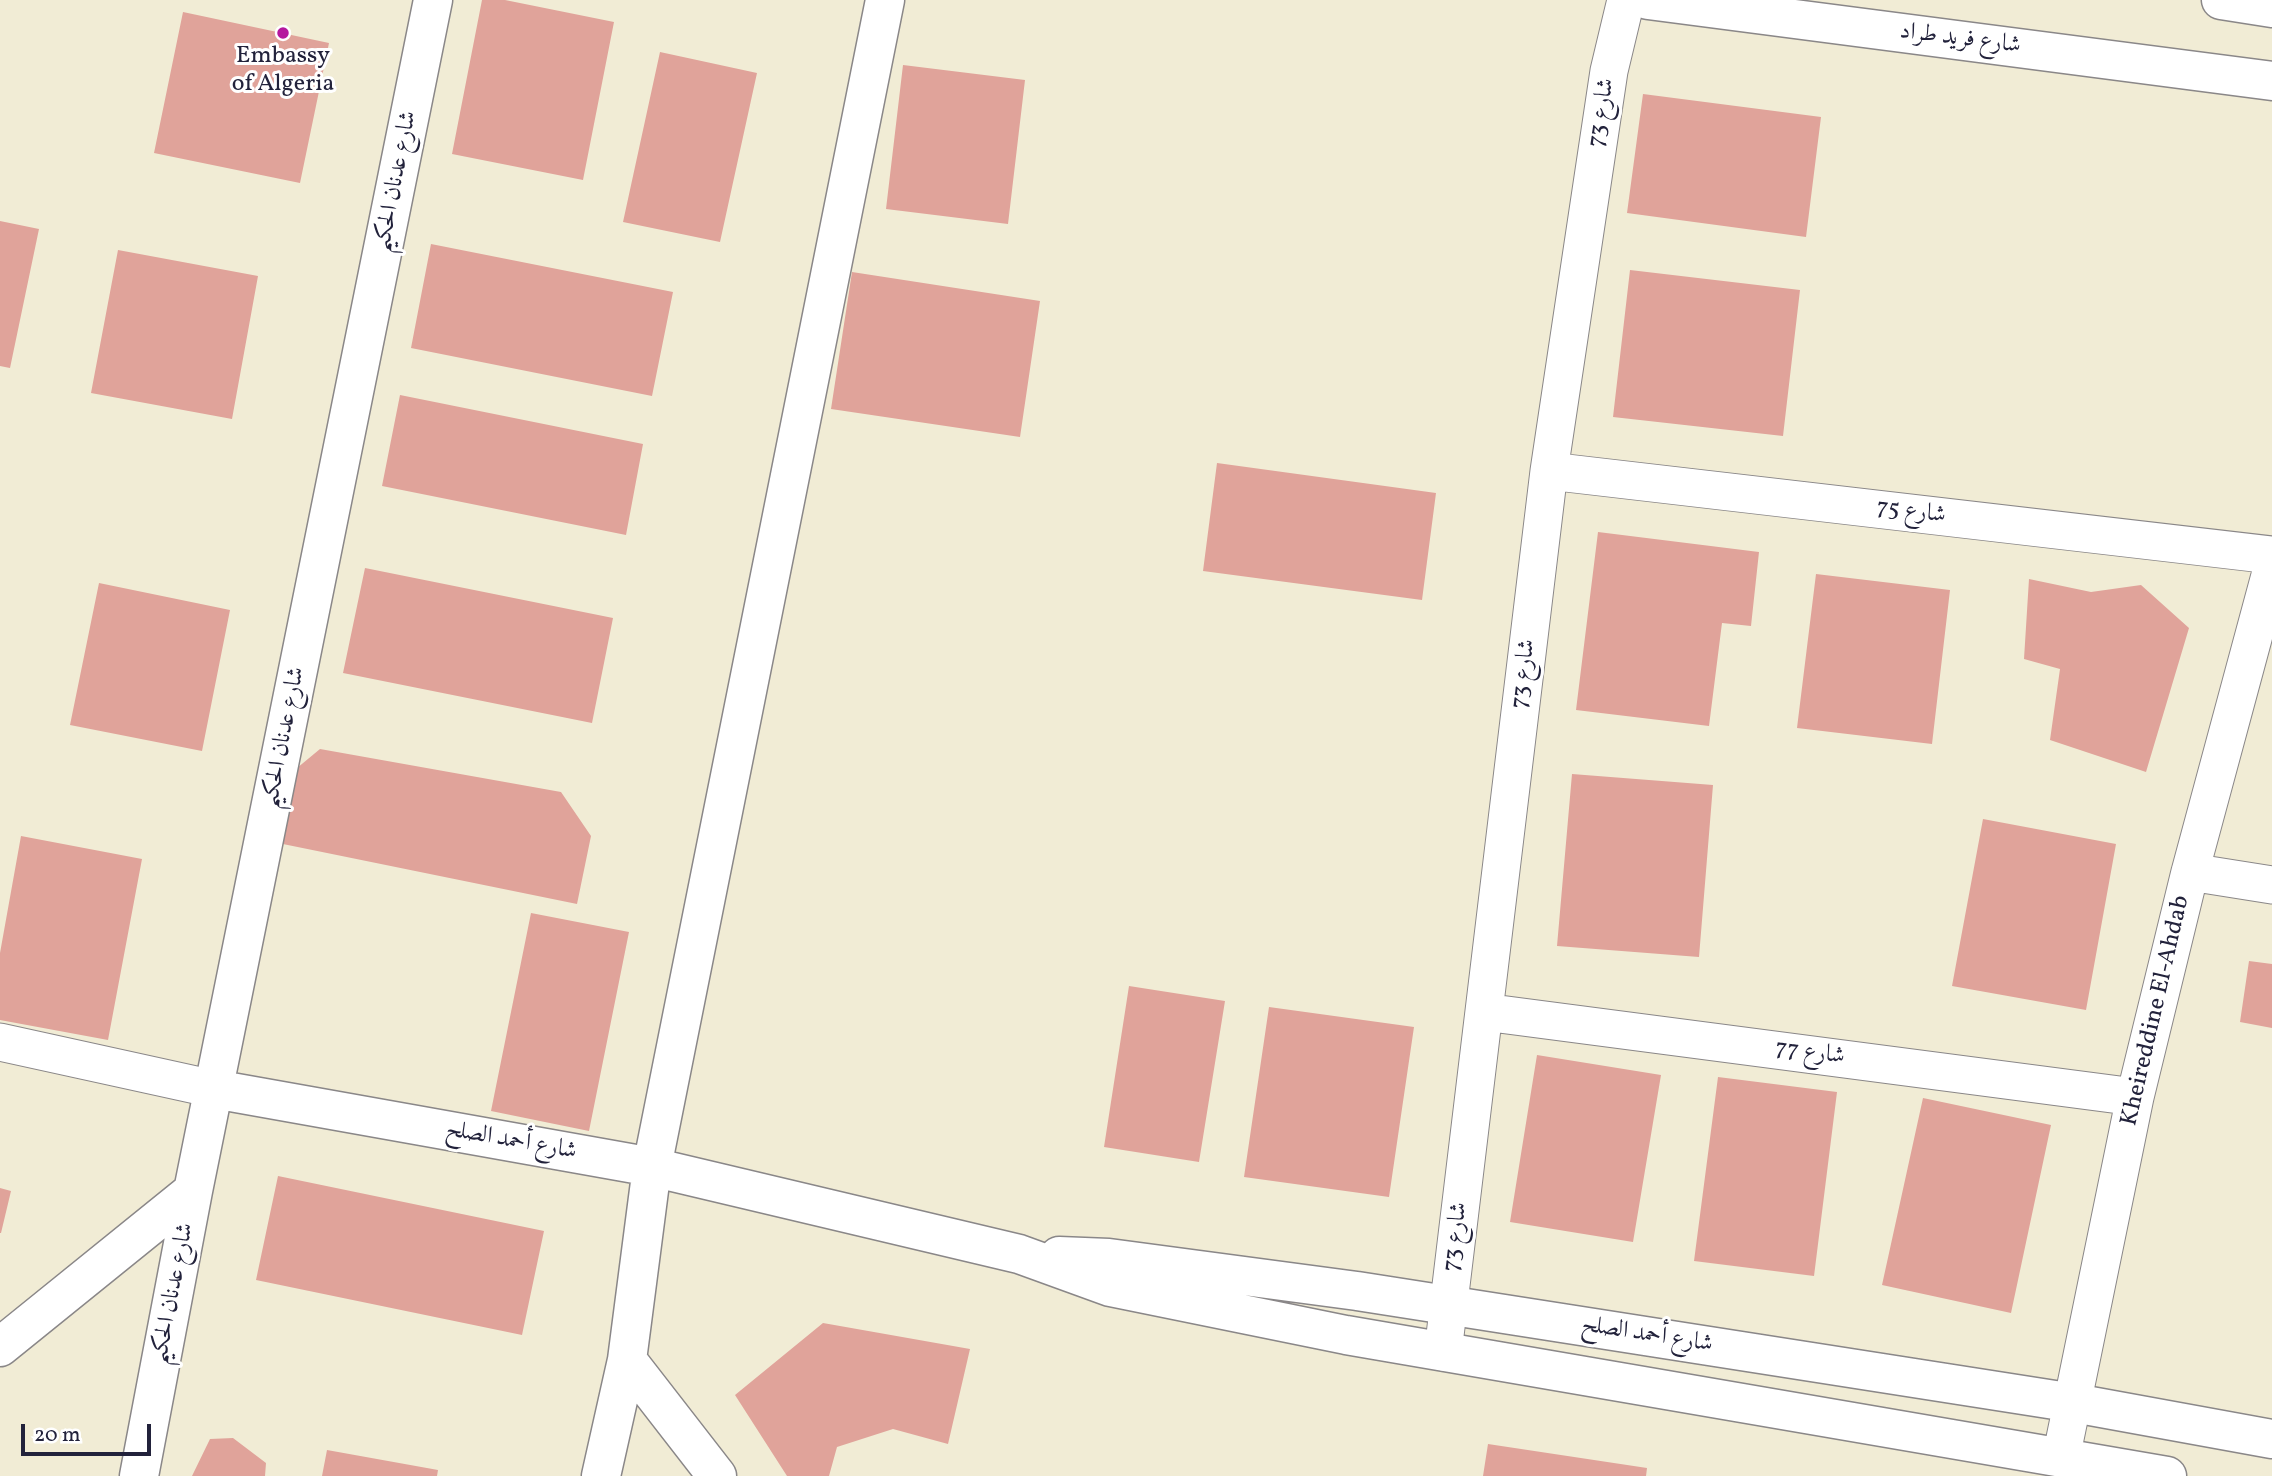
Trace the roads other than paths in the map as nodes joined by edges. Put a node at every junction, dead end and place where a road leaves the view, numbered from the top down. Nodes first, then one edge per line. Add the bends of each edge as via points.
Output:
1 (433, 0) edge
2 (886, 0) edge
3 (1626, 0) edge
4 (1648, 0) edge
5 (2221, 0) edge
6 (2272, 8) edge
7 (2272, 81) edge
8 (1549, 471) junction
9 (2272, 555) edge
10 (2272, 568) edge
11 (2190, 872) junction
12 (2272, 885) edge
13 (1485, 1012) junction
14 (0, 1042) edge
15 (214, 1089) junction
16 (2134, 1097) junction
17 (652, 1167) junction
18 (193, 1191) junction
19 (1018, 1254) junction
20 (1449, 1306) junction
21 (0, 1347) edge
22 (1443, 1352) junction
23 (627, 1360) junction
24 (2074, 1403) junction
25 (2272, 1438) edge
26 (2061, 1458) junction
27 (139, 1476) edge
28 (601, 1476) edge
29 (717, 1476) edge
30 (2167, 1476) edge

1 - 15 street, شارع عدنان الحكيم
2 - 17 street
3 - 8 street, شارع 73 via 1609,71
4 - 7 street, شارع فريد طراد
5 - 6 street
8 - 9 street, شارع 75
8 - 13 street, شارع 73
10 - 11 street, Kheireddine El-Ahdab
11 - 12 street
11 - 16 street, Kheireddine El-Ahdab
13 - 16 street, شارع 77
13 - 20 street, شارع 73
14 - 15 street, شارع أحمد الصلح
15 - 17 street, شارع أحمد الصلح
15 - 18 street, شارع عدنان الحكيم
16 - 24 street, Kheireddine El-Ahdab
17 - 19 street, شارع أحمد الصلح
17 - 23 street
18 - 21 street
18 - 27 street, شارع عدنان الحكيم
19 - 20 street, شارع أحمد الصلح via 1109,1258
19 - 22 street, شارع أحمد الصلح via 1110,1287
20 - 22 street, شارع 73
20 - 24 street, شارع أحمد الصلح
22 - 26 street, شارع أحمد الصلح
23 - 28 street
23 - 29 street
24 - 25 street, شارع أحمد الصلح
24 - 26 street, Kheireddine El-Ahdab
26 - 30 street, شارع أحمد الصلح

